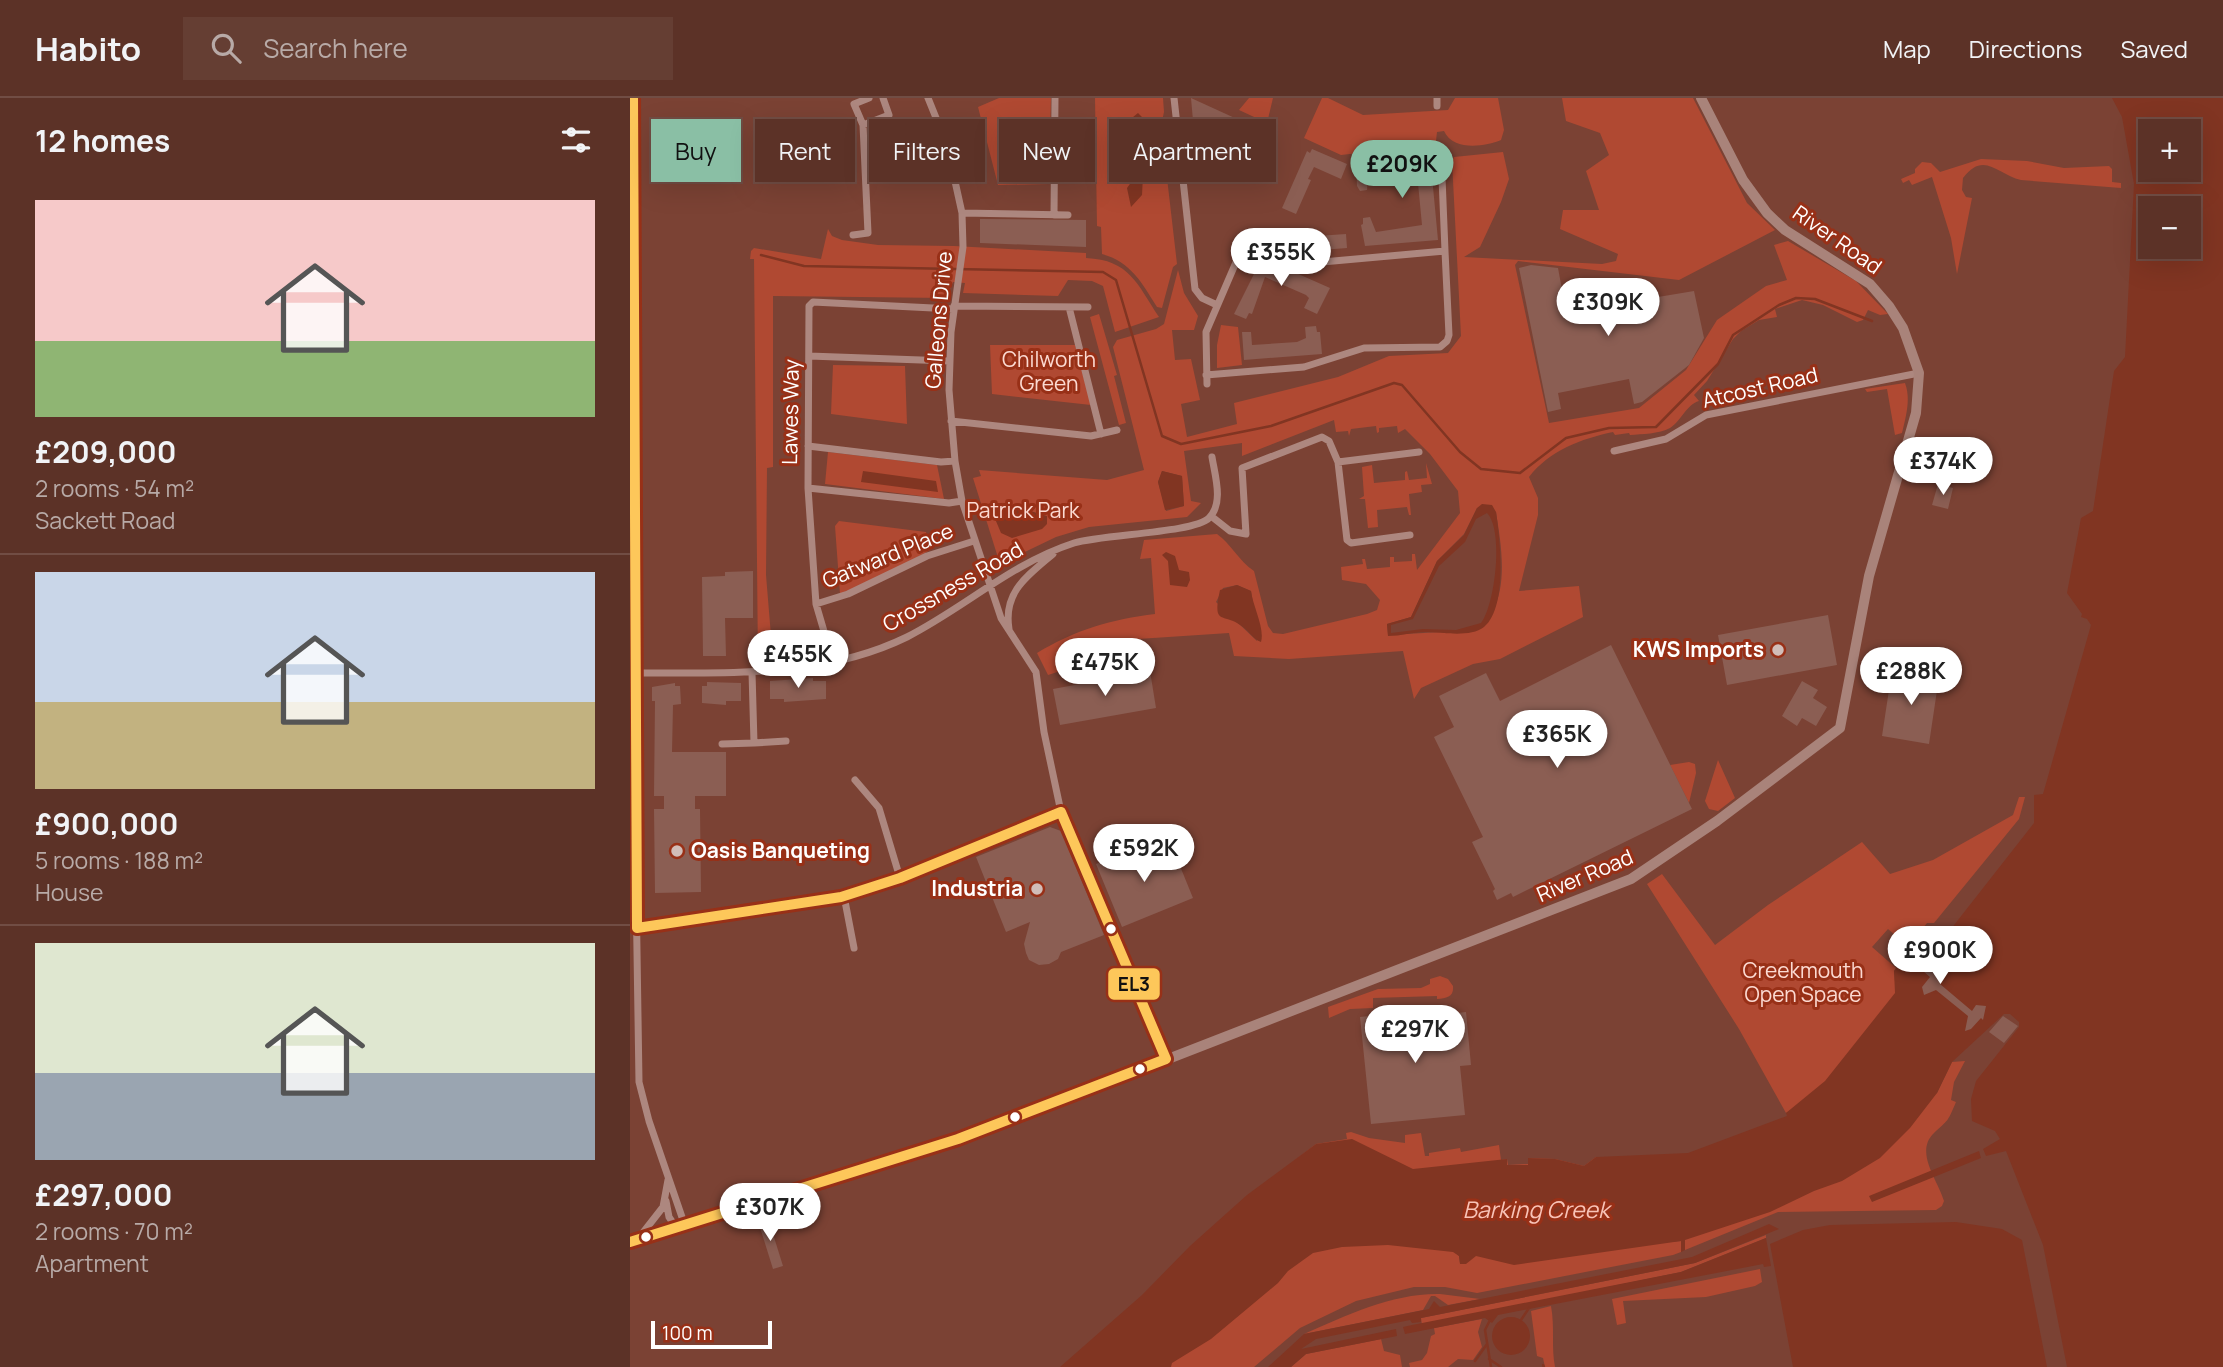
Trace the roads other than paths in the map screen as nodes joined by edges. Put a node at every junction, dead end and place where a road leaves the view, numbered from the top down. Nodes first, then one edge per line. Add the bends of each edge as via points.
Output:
1 (633, 98) edge
2 (869, 98) edge
3 (883, 98) edge
4 (928, 98) edge
5 (1055, 98) edge
6 (1174, 98) edge
7 (1701, 98) edge
8 (936, 119) edge
9 (863, 125) junction
10 (1419, 149) dead end
11 (866, 173) junction
12 (869, 173) edge
13 (955, 182) edge
14 (962, 213) junction
15 (1054, 215) junction
16 (1068, 215) dead end
17 (853, 235) dead end
18 (1445, 251) junction
19 (1217, 305) junction
20 (953, 307) junction
21 (1069, 307) junction
22 (1088, 307) dead end
23 (809, 356) junction
24 (949, 361) junction
25 (1919, 373) junction
26 (1206, 374) junction
27 (1208, 384) dead end
28 (951, 421) junction
29 (1117, 430) dead end
30 (1101, 434) junction
31 (1405, 444) dead end
32 (808, 446) junction
33 (1614, 451) dead end
34 (1419, 452) dead end
35 (1405, 453) junction
36 (1212, 457) dead end
37 (955, 461) junction
38 (1338, 462) junction
39 (808, 488) junction
40 (962, 501) junction
41 (1211, 516) junction
42 (1410, 535) dead end
43 (974, 541) junction
44 (1059, 549) junction
45 (991, 586) junction
46 (816, 604) junction
47 (1009, 631) junction
48 (833, 662) junction
49 (752, 672) junction
50 (635, 673) junction
51 (786, 741) dead end
52 (754, 743) junction
53 (722, 744) dead end
54 (855, 780) dead end
55 (1061, 812) junction
56 (900, 878) junction
57 (844, 897) junction
58 (633, 928) edge
59 (855, 948) dead end
60 (1166, 1059) junction
61 (668, 1179) junction
62 (666, 1200) junction
63 (680, 1225) junction
64 (634, 1241) edge

1 - 50 street
2 - 9 street via 854,104
3 - 9 street via 890,115
4 - 8 street, Galleons Drive
5 - 15 street
6 - 19 street via 1195,289
7 - 25 street, River Road via 1744,180 1767,213 1785,230 1870,284 1903,328
9 - 11 street
10 - 18 street via 1435,148 1441,153
11 - 12 street
11 - 17 street via 868,233
13 - 14 street, Galleons Drive
14 - 15 street
14 - 20 street, Galleons Drive via 963,247
15 - 16 street
18 - 19 street via 1300,264 1246,240
18 - 26 street via 1448,335 1440,347 1364,348 1304,367
19 - 26 street via 1205,340
20 - 21 street
20 - 23 street, Lawes Way via 813,302 809,306
20 - 24 street, Galleons Drive
21 - 22 street
21 - 30 street
23 - 24 street
23 - 32 street, Lawes Way
24 - 28 street, Galleons Drive
25 - 33 street, Atcost Road via 1706,415 1666,439
25 - 60 street, River Road via 1916,413 1869,576 1843,722 1835,733 1631,879
26 - 27 street
28 - 30 street
28 - 37 street, Galleons Drive
29 - 30 street
31 - 35 street
32 - 37 street
32 - 39 street, Lawes Way
34 - 35 street
35 - 38 street
36 - 41 street via 1217,500
37 - 40 street, Galleons Drive
38 - 41 street via 1329,441 1322,437 1242,468 1245,534 1230,531
38 - 42 street via 1347,540
39 - 40 street
39 - 46 street, Lawes Way
40 - 43 street, Galleons Drive
41 - 44 street, Crossness Road via 1194,527 1100,537
43 - 45 street, Galleons Drive
43 - 46 street, Gatward Place
44 - 45 street, Crossness Road
44 - 47 street via 1015,589 1008,609
45 - 47 street, Galleons Drive
45 - 48 street, Crossness Road via 908,636
46 - 48 street, Lawes Way
47 - 55 street, Galleons Drive via 1037,672
48 - 49 street, Crossness Road
49 - 50 street, Crossness Road
49 - 52 street
50 - 58 street
51 - 52 street
52 - 53 street
54 - 56 street via 878,808
55 - 56 street
55 - 60 street, Galleons Drive
56 - 57 street
57 - 58 street
57 - 59 street
58 - 61 street via 639,1082
60 - 63 street, River Road via 967,1136
61 - 62 street
61 - 63 street
62 - 63 street via 669,1217
62 - 64 street via 655,1220
63 - 64 street, River Road

